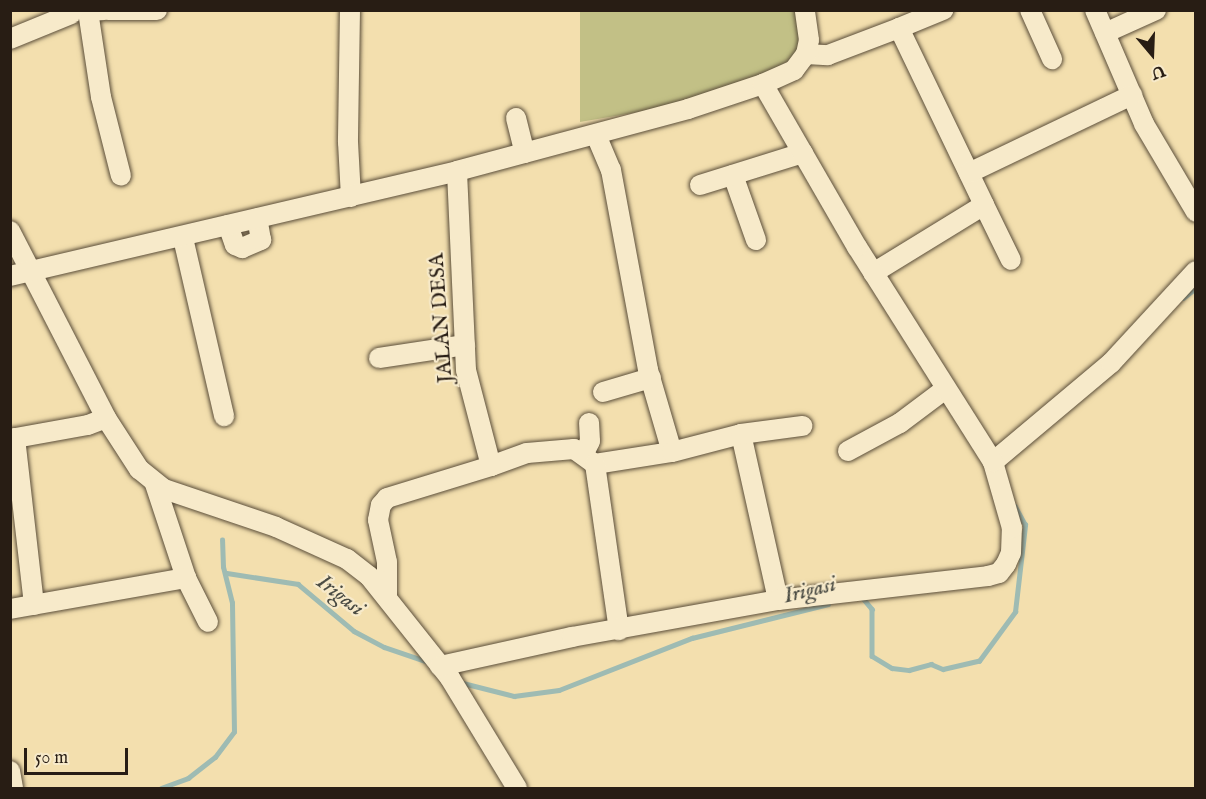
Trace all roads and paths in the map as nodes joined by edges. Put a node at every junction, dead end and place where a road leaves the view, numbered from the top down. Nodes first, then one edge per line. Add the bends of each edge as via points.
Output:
1 (157, 10) edge
2 (350, 10) edge
3 (805, 10) edge
4 (943, 10) edge
5 (1030, 10) edge
6 (1095, 10) edge
7 (1155, 10) edge
8 (88, 11) edge
9 (899, 28) junction
10 (1105, 33) junction
11 (10, 39) edge
12 (806, 54) junction
13 (1052, 59) dead end
14 (763, 84) junction
15 (1132, 95) junction
16 (516, 118) dead end
17 (596, 135) junction
18 (525, 153) junction
19 (803, 153) junction
20 (457, 171) junction
21 (969, 173) junction
22 (733, 175) junction
23 (121, 176) dead end
24 (700, 185) dead end
25 (351, 197) junction
26 (984, 206) junction
27 (1194, 206) edge
28 (10, 231) edge
29 (183, 238) junction
30 (756, 240) dead end
31 (1011, 260) dead end
32 (1196, 271) edge
33 (20, 273) edge
34 (873, 273) junction
35 (465, 345) junction
36 (379, 358) dead end
37 (651, 378) junction
38 (944, 390) junction
39 (603, 392) dead end
40 (224, 416) dead end
41 (106, 418) junction
42 (589, 423) dead end
43 (802, 426) dead end
44 (741, 434) junction
45 (13, 438) edge
46 (848, 451) dead end
47 (672, 452) junction
48 (590, 459) junction
49 (993, 462) junction
50 (491, 466) junction
51 (155, 484) junction
52 (186, 578) junction
53 (387, 595) junction
54 (778, 600) junction
55 (34, 605) junction
56 (10, 609) edge
57 (208, 622) dead end
58 (619, 630) junction
59 (445, 672) junction
60 (10, 771) edge
61 (13, 789) edge
62 (517, 789) edge

1 - 8 street
2 - 25 street
3 - 12 street via 809,40
4 - 9 street
5 - 13 street
6 - 10 street
7 - 10 street
8 - 11 street
8 - 23 street via 101,97
9 - 12 street via 828,55
9 - 21 street
10 - 15 street
12 - 14 street via 794,70
14 - 17 street
14 - 19 street
15 - 21 street
15 - 27 street via 1170,173
16 - 18 street
17 - 18 street
17 - 37 street via 611,170
18 - 20 street
19 - 22 street
19 - 34 street
20 - 25 street
20 - 35 street, JALAN DESA
21 - 26 street
22 - 24 street
22 - 30 street
25 - 29 street
26 - 31 street
26 - 34 street
28 - 33 street
29 - 33 street
29 - 40 street
32 - 49 street via 1111,363
33 - 41 street
34 - 38 street
35 - 36 street
35 - 50 street, JALAN DESA via 475,412
37 - 39 street
37 - 47 street
38 - 46 street via 900,423
38 - 49 street
41 - 45 street via 88,425
41 - 51 street via 139,468
42 - 48 street
43 - 44 street
44 - 47 street
44 - 54 street
45 - 55 street
47 - 48 street
48 - 50 street via 574,448 543,450
48 - 58 street
49 - 54 street via 1012,528 1011,553 999,573
50 - 53 street via 387,498 381,505 378,520 387,562
51 - 52 street
51 - 53 street via 315,543 347,560
52 - 55 street
52 - 57 street
53 - 59 street
54 - 58 street
55 - 56 street
58 - 59 street
59 - 62 street
60 - 61 street

